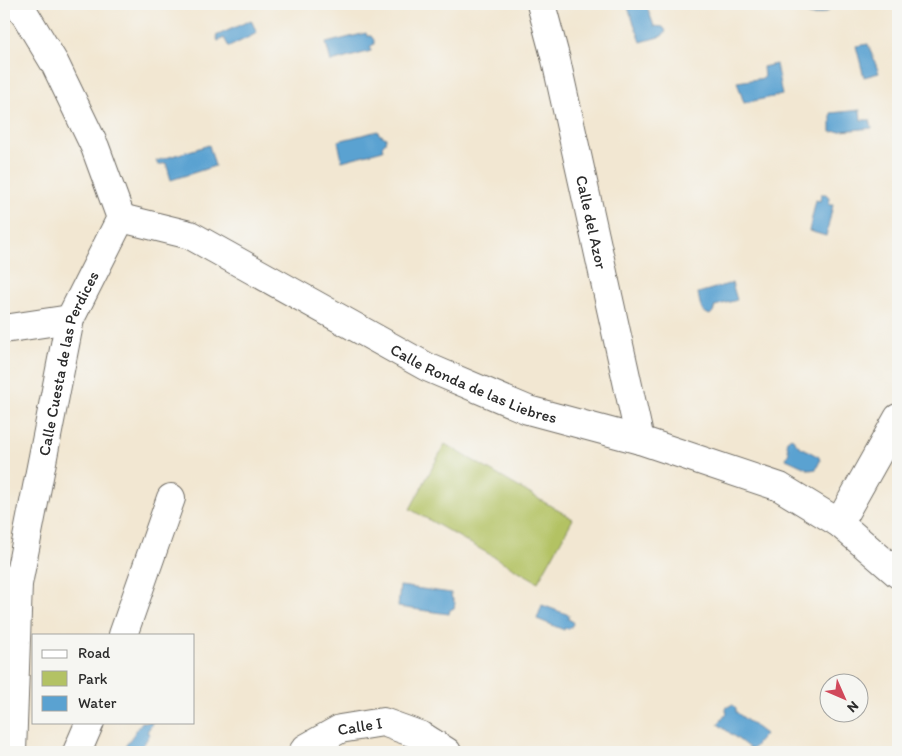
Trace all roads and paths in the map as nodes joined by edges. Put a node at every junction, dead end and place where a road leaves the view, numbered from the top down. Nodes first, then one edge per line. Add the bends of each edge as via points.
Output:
1 (17, 4) edge
2 (541, 4) edge
3 (120, 218) junction
4 (70, 320) junction
5 (4, 329) edge
6 (898, 418) edge
7 (640, 440) junction
8 (171, 498) dead end
9 (839, 523) junction
10 (898, 574) edge
11 (123, 634) edge
12 (89, 724) edge
13 (12, 752) edge
14 (77, 752) edge
15 (303, 752) edge
16 (447, 752) edge

1 - 3 street via 55,64 71,97 95,147
2 - 7 street, Calle del Azor
3 - 4 street, Calle Cuesta de las Perdices
3 - 7 street, Calle Ronda de las Liebres via 190,235 427,367 528,410
4 - 5 street
4 - 13 street, Calle Cuesta de las Perdices via 18,584
6 - 9 street
7 - 9 street, Calle Ronda de las Liebres via 780,487
8 - 11 street
9 - 10 street, Calle Ronda de las Liebres
12 - 14 street
15 - 16 street, Calle I via 340,729 383,722 422,736

